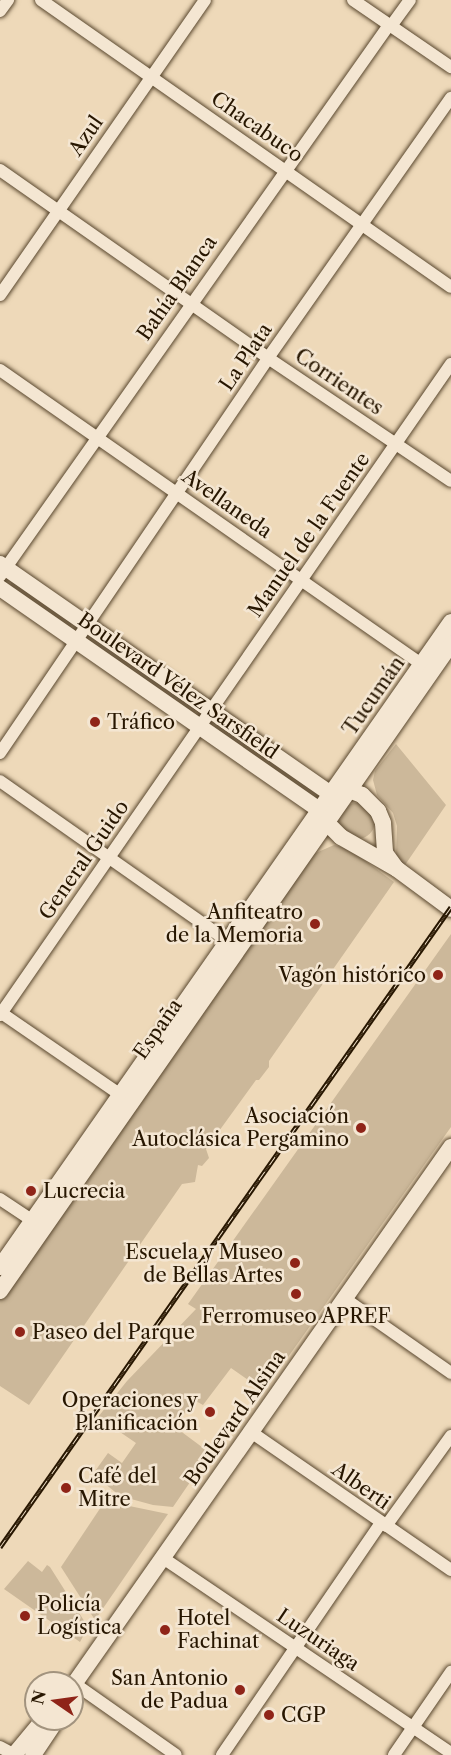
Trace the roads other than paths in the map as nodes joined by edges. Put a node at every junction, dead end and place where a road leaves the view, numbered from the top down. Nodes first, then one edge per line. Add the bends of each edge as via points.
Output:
1 (8, 0) edge
2 (41, 0) edge
3 (205, 0) edge
4 (353, 0) edge
5 (410, 0) edge
6 (0, 11) edge
7 (390, 26) junction
8 (451, 67) edge
9 (150, 77) junction
10 (451, 98) edge
11 (0, 170) edge
12 (285, 170) junction
13 (58, 211) junction
14 (361, 225) junction
15 (451, 287) edge
16 (0, 295) edge
17 (190, 303) junction
18 (268, 358) junction
19 (451, 364) edge
20 (0, 370) edge
21 (98, 438) junction
22 (396, 444) junction
23 (451, 481) edge
24 (178, 493) junction
25 (2, 569) edge
26 (302, 580) junction
27 (0, 588) edge
28 (451, 622) edge
29 (87, 624) junction
30 (75, 640) junction
31 (451, 644) edge
32 (427, 667) junction
33 (211, 711) junction
34 (200, 727) junction
35 (0, 753) edge
36 (0, 781) edge
37 (349, 790) junction
38 (331, 794) junction
39 (324, 817) junction
40 (111, 858) junction
41 (397, 869) junction
42 (451, 909) edge
43 (234, 945) junction
44 (0, 1013) edge
45 (126, 1099) junction
46 (451, 1147) edge
47 (0, 1199) edge
48 (38, 1225) junction
49 (0, 1267) edge
50 (0, 1291) edge
51 (344, 1298) junction
52 (451, 1373) edge
53 (250, 1432) junction
54 (451, 1436) edge
55 (383, 1525) junction
56 (163, 1558) junction
57 (451, 1570) edge
58 (295, 1648) junction
59 (84, 1672) edge
60 (451, 1672) edge
61 (84, 1695) edge
62 (413, 1728) junction
63 (34, 1731) edge
64 (49, 1731) edge
65 (0, 1747) edge
66 (451, 1753) edge
67 (14, 1755) edge
68 (33, 1755) edge
69 (176, 1755) edge
70 (222, 1755) edge
71 (394, 1755) edge

1 - 6 street
2 - 9 street, Chacabuco
3 - 9 street, Azul
4 - 7 street
5 - 7 street, Bahía Blanca
7 - 8 street
7 - 12 street, Bahía Blanca
9 - 12 street, Chacabuco
9 - 13 street, Azul
10 - 14 street, La Plata
11 - 13 street, Corrientes
12 - 14 street, Chacabuco
12 - 17 street, Bahía Blanca
13 - 16 street, Azul
13 - 17 street, Corrientes
14 - 15 street, Chacabuco
14 - 18 street, La Plata
17 - 18 street, Corrientes
17 - 21 street, Bahía Blanca
18 - 22 street, Corrientes
18 - 24 street, La Plata
19 - 22 street, Manuel de la Fuente
20 - 21 street, Avellaneda
21 - 24 street, Avellaneda
21 - 25 street, Bahía Blanca
22 - 23 street, Corrientes
22 - 26 street, Manuel de la Fuente
24 - 26 street, Avellaneda
24 - 29 street, La Plata
25 - 29 main road, Boulevard Vélez Sarsfield
26 - 32 street, Avellaneda
26 - 33 street, Manuel de la Fuente
27 - 30 main road, Boulevard Vélez Sarsfield
28 - 32 main road, Tucumán
29 - 30 street, La Plata
29 - 33 main road, Boulevard Vélez Sarsfield
30 - 34 main road, Boulevard Vélez Sarsfield
30 - 35 street, La Plata
31 - 32 main road, Tucumán
32 - 37 main road, Tucumán
32 - 38 main road, Tucumán
33 - 34 street, Manuel de la Fuente
33 - 38 main road, Boulevard Vélez Sarsfield
34 - 39 main road, Boulevard Vélez Sarsfield
34 - 40 street, General Guido
36 - 40 street
37 - 38 main road
37 - 39 main road, España
37 - 41 main road via 362,795 378,810 385,853
38 - 39 main road, España
39 - 41 main road, Boulevard Vélez Sarsfield via 357,848
39 - 43 main road, España
40 - 43 street
40 - 44 street, General Guido
41 - 42 main road, Boulevard Vélez Sarsfield
43 - 45 main road, España
44 - 45 street
45 - 48 main road, España
46 - 51 main road, Boulevard Alsina
47 - 48 street
48 - 49 main road, España
48 - 50 main road, España
51 - 52 street
51 - 53 main road, Boulevard Alsina
53 - 55 street, Alberti
53 - 56 main road, Boulevard Alsina
54 - 55 street
55 - 57 street, Alberti
55 - 58 street
56 - 58 street, Luzuriaga
56 - 59 main road, Boulevard Alsina
58 - 62 street, Luzuriaga
58 - 70 street
60 - 62 street
61 - 69 street
62 - 66 street, Luzuriaga
62 - 71 street
63 - 67 main road
64 - 68 main road
65 - 67 street

